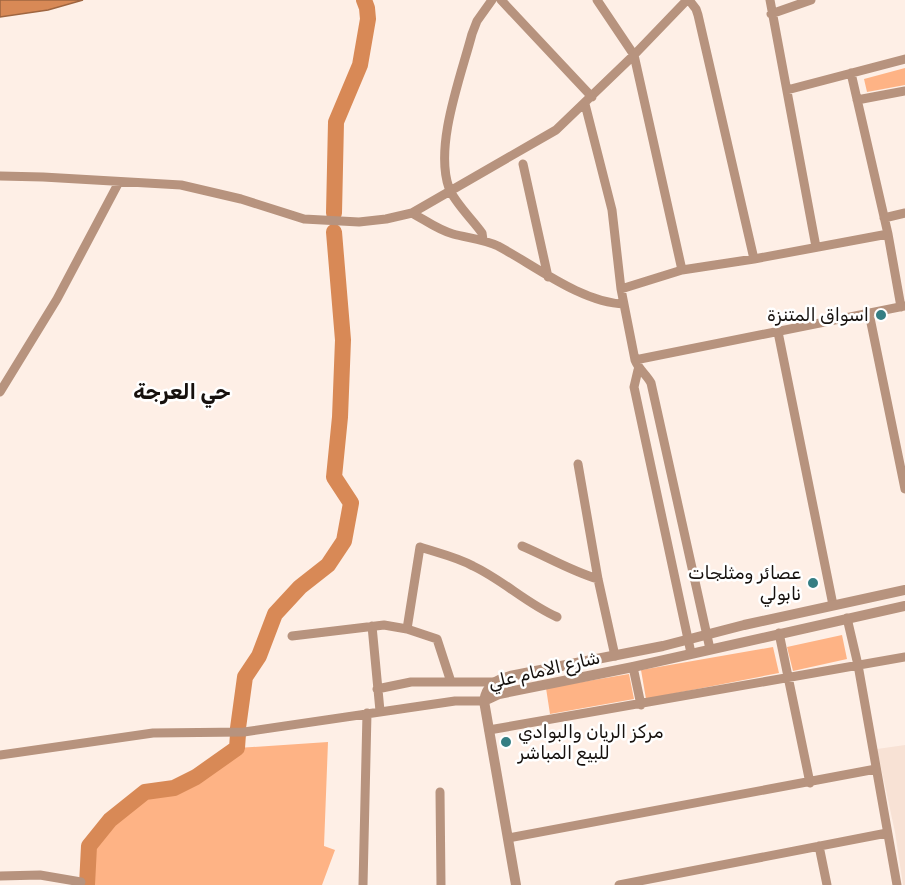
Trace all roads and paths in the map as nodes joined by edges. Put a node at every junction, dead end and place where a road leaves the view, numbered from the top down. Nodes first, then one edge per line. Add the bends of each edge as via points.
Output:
1 (492, 0) edge
2 (501, 0) edge
3 (597, 0) edge
4 (688, 0) edge
5 (770, 0) edge
6 (811, 0) edge
7 (771, 14) junction
8 (634, 56) junction
9 (905, 59) edge
10 (851, 73) junction
11 (786, 90) junction
12 (905, 91) edge
13 (589, 100) junction
14 (857, 100) junction
15 (522, 164) dead end
16 (0, 176) edge
17 (119, 182) junction
18 (450, 190) junction
19 (412, 213) junction
20 (905, 213) edge
21 (884, 218) junction
22 (888, 234) junction
23 (483, 240) junction
24 (816, 247) junction
25 (754, 259) junction
26 (682, 270) junction
27 (548, 277) junction
28 (621, 289) junction
29 (624, 304) junction
30 (903, 306) edge
31 (869, 314) junction
32 (778, 332) junction
33 (635, 360) junction
34 (638, 370) junction
35 (0, 392) edge
36 (578, 464) dead end
37 (905, 489) edge
38 (522, 546) dead end
39 (598, 579) junction
40 (905, 590) edge
41 (833, 605) junction
42 (905, 606) edge
43 (557, 617) dead end
44 (847, 618) junction
45 (372, 626) junction
46 (407, 629) junction
47 (708, 633) junction
48 (779, 633) junction
49 (292, 636) dead end
50 (689, 639) junction
51 (710, 649) junction
52 (691, 653) junction
53 (615, 656) junction
54 (905, 657) edge
55 (858, 665) junction
56 (633, 667) junction
57 (789, 677) junction
58 (451, 682) junction
59 (493, 682) junction
60 (377, 690) junction
61 (484, 701) junction
62 (641, 705) junction
63 (380, 711) junction
64 (367, 713) junction
65 (489, 730) junction
66 (0, 754) edge
67 (876, 769) junction
68 (810, 783) junction
69 (440, 792) dead end
70 (887, 832) junction
71 (508, 838) junction
72 (819, 846) junction
73 (0, 876) edge
74 (81, 882) dead end
75 (363, 885) edge
76 (441, 885) edge
77 (516, 885) edge
78 (619, 885) edge
79 (828, 885) edge
80 (897, 885) edge

1 - 18 street via 472,33 449,123 444,158
2 - 13 street
3 - 8 street
4 - 8 street
4 - 25 street via 698,15
5 - 7 street
6 - 7 street
7 - 11 street
8 - 13 street
8 - 26 street
9 - 10 street
10 - 11 street
10 - 14 street
11 - 24 street
12 - 14 street
13 - 18 street via 556,130
13 - 28 street via 612,210
14 - 21 street
15 - 27 street
16 - 17 street
17 - 19 street via 181,185 304,219 359,222
17 - 35 street via 57,299
18 - 19 street
18 - 23 street via 482,233
19 - 23 street via 446,232
20 - 21 street
21 - 22 street
22 - 24 street
22 - 30 street
23 - 27 street
24 - 25 street
25 - 26 street
26 - 28 street
27 - 29 street via 598,299
28 - 29 street
29 - 33 street
30 - 31 street
31 - 32 street
31 - 37 street
32 - 33 street
32 - 41 street
33 - 34 street
34 - 47 street via 651,383
34 - 50 street via 634,387
36 - 39 street
38 - 39 street
39 - 53 street
40 - 41 street, شارع الامام علي
41 - 47 street, شارع الامام علي
42 - 44 street, شارع الامام علي
43 - 46 street via 472,565 420,547
44 - 48 street, شارع الامام علي
44 - 55 street
45 - 46 street
45 - 49 street
45 - 60 street
46 - 58 street via 437,639
47 - 50 street, شارع الامام علي
47 - 51 street
48 - 51 street, شارع الامام علي
48 - 57 street
50 - 52 street
50 - 53 street, شارع الامام علي
51 - 52 street, شارع الامام علي
52 - 56 street, شارع الامام علي
53 - 59 street, شارع الامام علي
54 - 55 street
55 - 57 street
55 - 67 street
56 - 61 street, شارع الامام علي via 499,694
56 - 62 street
57 - 62 street
57 - 68 street
58 - 59 street
58 - 60 street via 411,682
59 - 61 street, شارع الامام علي
60 - 63 street
61 - 63 street
61 - 65 street
62 - 65 street
63 - 64 street
64 - 66 street via 244,732 153,733
64 - 75 street
65 - 71 street
67 - 68 street
67 - 70 street
68 - 71 street
69 - 76 street
70 - 72 street
70 - 80 street
71 - 77 street
72 - 78 street
72 - 79 street
73 - 74 street via 40,874

